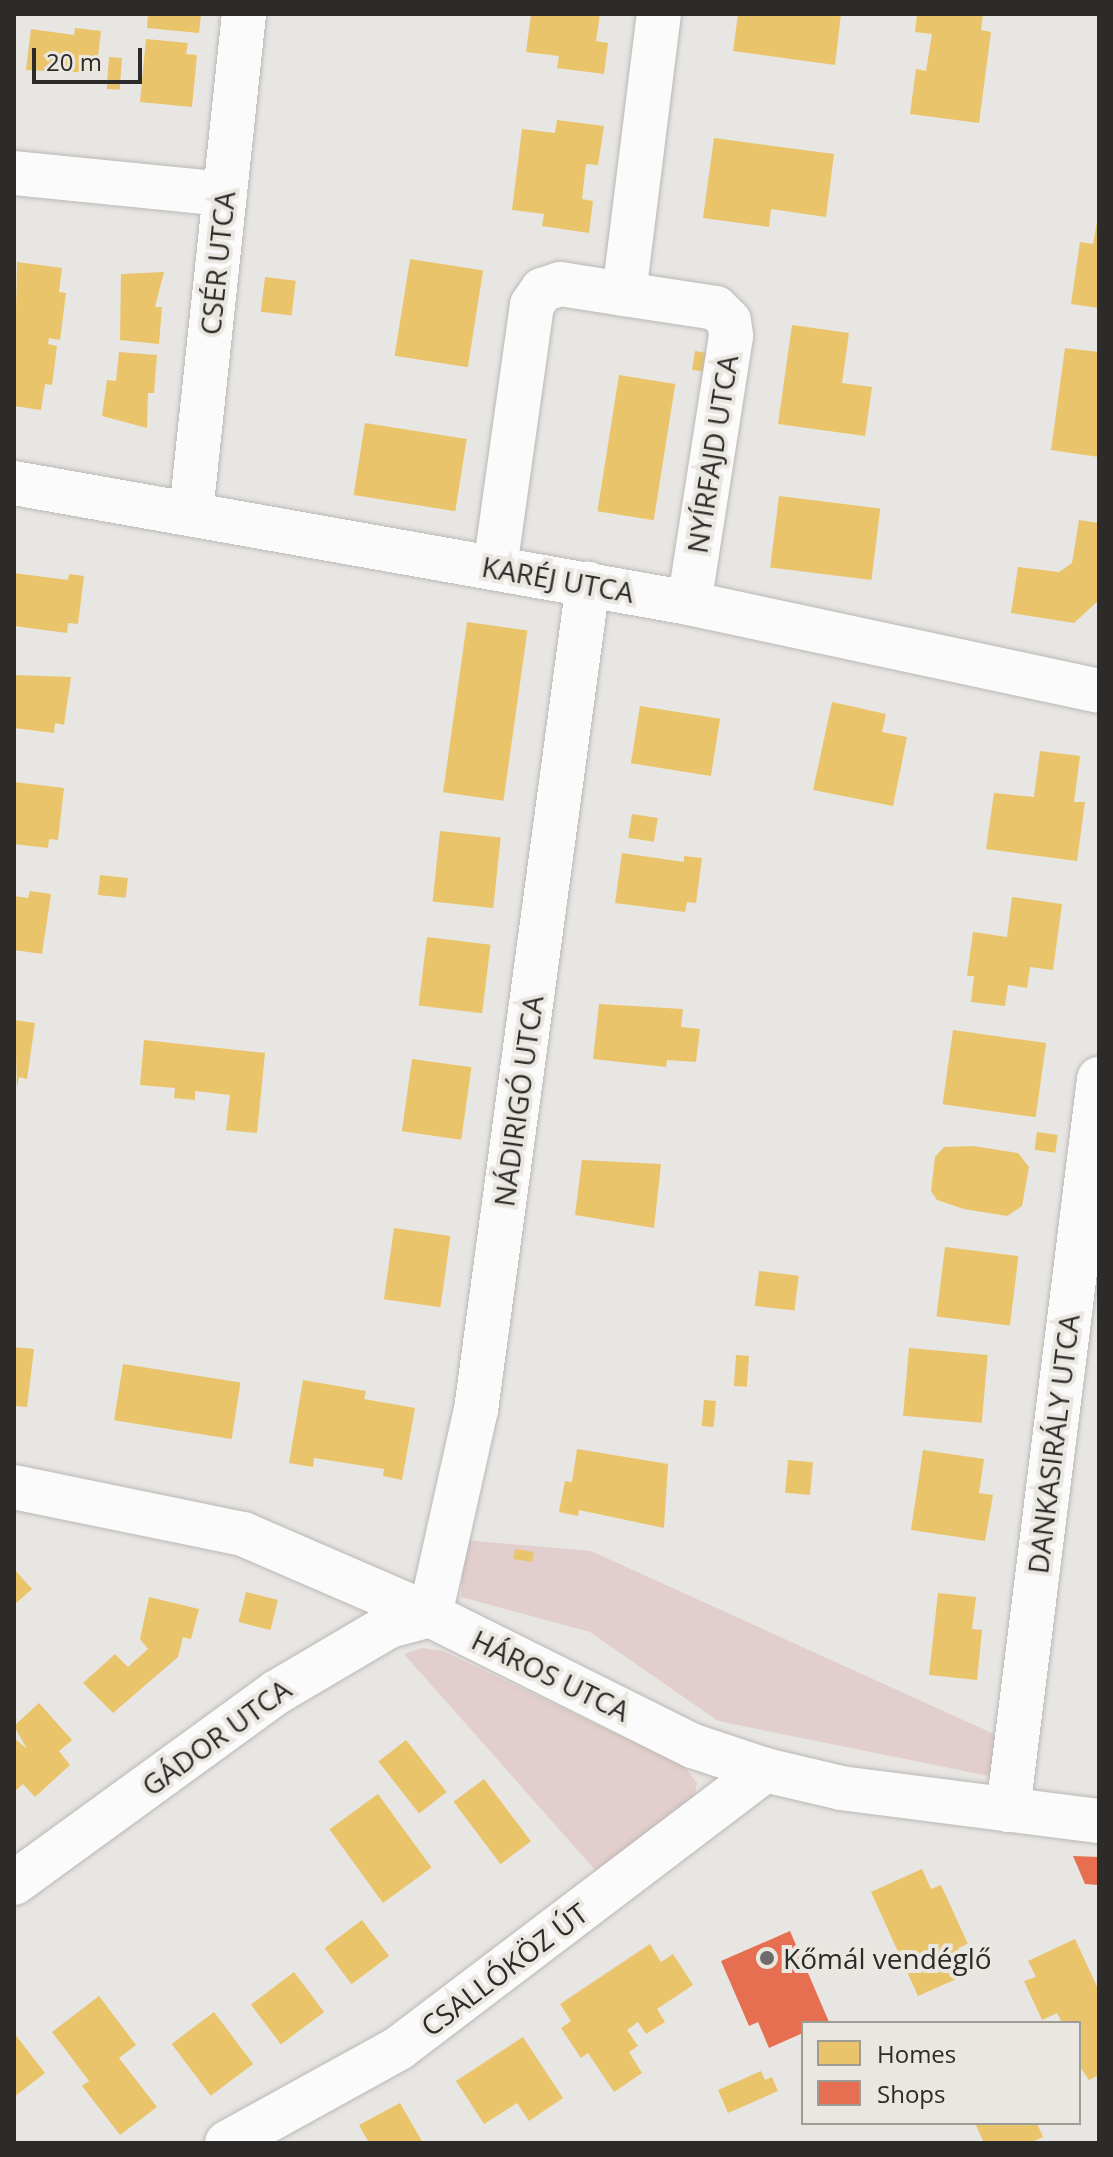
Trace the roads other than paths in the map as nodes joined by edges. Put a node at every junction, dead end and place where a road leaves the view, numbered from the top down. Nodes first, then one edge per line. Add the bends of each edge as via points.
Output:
1 (244, 14) edge
2 (659, 14) edge
3 (14, 173) edge
4 (225, 194) junction
5 (624, 294) junction
6 (14, 483) edge
7 (191, 513) junction
8 (495, 568) junction
9 (588, 584) junction
10 (689, 603) junction
11 (1099, 691) edge
12 (1099, 1079) edge
13 (1089, 1245) edge
14 (14, 1487) edge
15 (430, 1615) junction
16 (765, 1770) junction
17 (1008, 1810) junction
18 (1099, 1821) edge
19 (14, 1883) edge
20 (227, 2143) edge

1 - 4 street, CSÉR UTCA
2 - 5 street
3 - 4 street
4 - 7 street, CSÉR UTCA
5 - 8 street, NYÍRFAJD UTCA via 560,284 542,290 532,305
5 - 10 street, NYÍRFAJD UTCA via 716,308 729,321 731,336
6 - 7 street, KARÉJ UTCA
7 - 8 street, KARÉJ UTCA
8 - 9 street, KARÉJ UTCA
9 - 10 street, KARÉJ UTCA
9 - 15 street, NÁDIRIGÓ UTCA via 476,1410
10 - 11 street, KARÉJ UTCA
12 - 13 street, DANKASIRÁLY UTCA
13 - 17 street, DANKASIRÁLY UTCA
14 - 15 street, HÁROS UTCA via 243,1534
15 - 16 street, HÁROS UTCA via 693,1746
15 - 19 street, GÁDOR UTCA via 389,1626 277,1692
16 - 17 street, HÁROS UTCA via 841,1788
16 - 20 street, CSALLÓKÖZ ÚT via 399,2048
17 - 18 street, HÁROS UTCA

